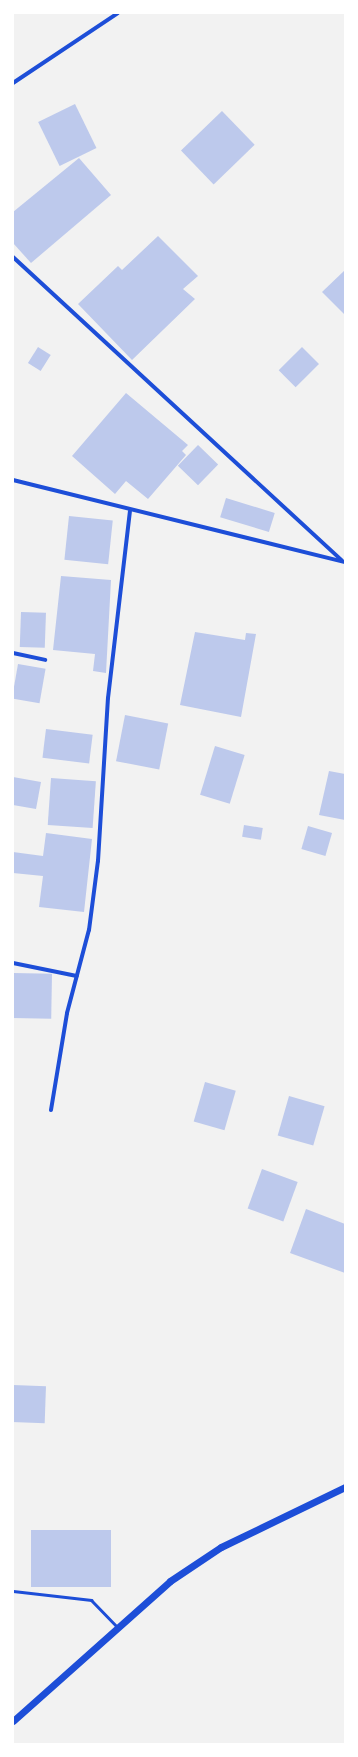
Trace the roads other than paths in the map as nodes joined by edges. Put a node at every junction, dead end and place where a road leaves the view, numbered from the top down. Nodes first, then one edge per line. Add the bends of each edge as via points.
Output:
1 (118, 13) edge
2 (13, 83) edge
3 (13, 257) edge
4 (13, 480) edge
5 (130, 511) junction
6 (343, 561) edge
7 (13, 653) edge
8 (45, 660) dead end
9 (13, 963) edge
10 (77, 976) junction
11 (51, 1110) dead end
12 (345, 1487) edge
13 (13, 1591) edge
14 (118, 1628) junction
15 (13, 1721) edge

1 - 2 street
3 - 6 street
4 - 5 street
5 - 6 street
5 - 10 street via 108,698 98,861 89,930
7 - 8 street
9 - 10 street
10 - 11 street
12 - 14 street via 221,1547 170,1581
13 - 14 lane via 91,1600
14 - 15 street

